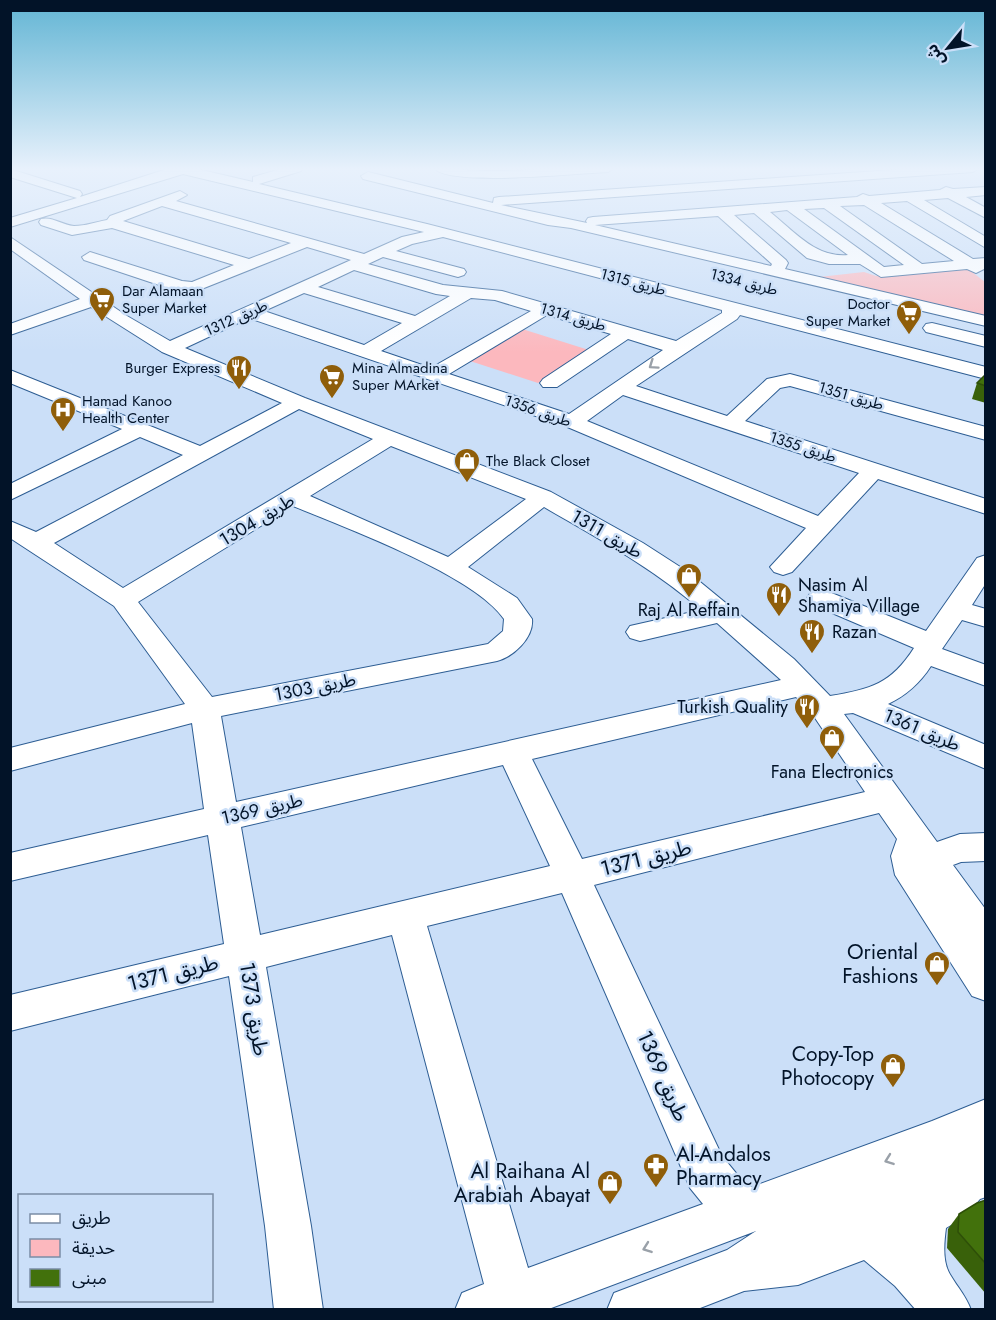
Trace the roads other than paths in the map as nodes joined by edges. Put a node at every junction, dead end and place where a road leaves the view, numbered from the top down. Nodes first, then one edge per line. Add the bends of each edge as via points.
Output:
1 (67, 230) edge
2 (83, 230) edge
3 (134, 230) edge
4 (261, 230) edge
5 (438, 230) edge
6 (442, 230) edge
7 (446, 230) edge
8 (543, 230) edge
9 (593, 230) edge
10 (671, 230) dead end
11 (738, 230) edge
12 (784, 230) edge
13 (822, 230) edge
14 (861, 230) edge
15 (919, 230) edge
16 (963, 230) edge
17 (152, 235) junction
18 (524, 238) junction
19 (11, 241) edge
20 (131, 242) dead end
21 (306, 242) junction
22 (986, 244) edge
23 (110, 250) dead end
24 (383, 252) junction
25 (692, 252) junction
26 (861, 259) junction
27 (361, 262) junction
28 (71, 263) junction
29 (978, 263) edge
30 (250, 265) junction
31 (695, 270) dead end
32 (921, 270) junction
33 (458, 272) dead end
34 (776, 272) junction
35 (986, 275) edge
36 (304, 288) junction
37 (467, 293) junction
38 (94, 300) junction
39 (731, 307) junction
40 (546, 309) junction
41 (248, 312) junction
42 (986, 321) edge
43 (417, 322) junction
44 (920, 325) dead end
45 (10, 330) edge
46 (626, 333) junction
47 (986, 342) edge
48 (678, 348) junction
49 (175, 351) junction
50 (366, 352) junction
51 (986, 363) edge
52 (986, 373) edge
53 (433, 375) junction
54 (10, 376) edge
55 (550, 382) dead end
56 (621, 388) junction
57 (291, 406) junction
58 (572, 422) junction
59 (730, 424) junction
60 (141, 428) junction
61 (986, 434) edge
62 (386, 440) junction
63 (201, 454) junction
64 (874, 470) junction
65 (10, 493) edge
66 (294, 498) junction
67 (540, 500) junction
68 (986, 507) edge
69 (822, 526) junction
70 (10, 528) edge
71 (36, 542) junction
72 (451, 567) junction
73 (783, 567) dead end
74 (983, 574) edge
75 (820, 598) dead end
76 (123, 600) junction
77 (955, 608) junction
78 (722, 614) junction
79 (986, 619) edge
80 (640, 632) dead end
81 (928, 648) junction
82 (986, 676) edge
83 (813, 697) junction
84 (858, 703) junction
85 (205, 709) junction
86 (513, 752) junction
87 (986, 758) edge
88 (10, 760) edge
89 (886, 799) junction
90 (223, 818) junction
91 (986, 847) edge
92 (921, 848) junction
93 (10, 867) edge
94 (573, 876) junction
95 (406, 917) junction
96 (986, 940) edge
97 (245, 956) junction
98 (986, 984) edge
99 (10, 1013) edge
100 (986, 1120) edge
101 (933, 1143) junction
102 (978, 1169) edge
103 (706, 1172) junction
104 (747, 1212) junction
105 (894, 1220) junction
106 (699, 1229) junction
107 (937, 1296) edge
108 (496, 1303) edge
109 (299, 1310) edge
110 (631, 1310) edge

1 - 2 street
3 - 17 street
4 - 21 street, طريق 1314
5 - 24 street, طريق 1312
6 - 39 street, طريق 1315
7 - 18 street, طريق 1315
8 - 18 street
9 - 25 street
10 - 25 street
11 - 34 street via 780,264
12 - 26 street via 813,255 835,261
13 - 26 street
14 - 32 street
15 - 29 street
16 - 22 street
17 - 20 street
17 - 30 street
18 - 31 street, طريق 1334
18 - 51 street, طريق 1315
19 - 28 street, طريق 1311
21 - 27 street, طريق 1314
21 - 30 street
23 - 28 street
24 - 27 street, طريق 1312
24 - 33 street
25 - 34 street
26 - 32 street via 881,272
27 - 36 street, طريق 1312
27 - 37 street, طريق 1314 via 442,290
28 - 30 street via 187,287
28 - 38 street, طريق 1311
29 - 32 street
29 - 35 street
34 - 42 street
36 - 41 street, طريق 1312
36 - 43 street
37 - 40 street, طريق 1314 via 496,295
37 - 43 street
38 - 45 street
38 - 49 street, طريق 1311
39 - 48 street via 731,315
39 - 52 street, طريق 1315
40 - 46 street, طريق 1314
40 - 53 street
41 - 49 street, طريق 1312
41 - 50 street, طريق 1356
43 - 50 street
44 - 47 street
46 - 48 street, طريق 1314
46 - 55 street
48 -> 56 street
49 - 57 street, طريق 1311 via 185,360
49 - 62 street, طريق 1311
50 - 53 street, طريق 1356
53 - 58 street, طريق 1356
54 - 60 street
56 - 58 street
56 - 59 street, طريق 1355
57 - 62 street, طريق 1311
57 - 63 street
58 - 69 street, طريق 1356
59 - 61 street, طريق 1351 via 793,372
59 - 64 street, طريق 1355
60 - 63 street
60 - 65 street
62 - 66 street, طريق 1304
62 - 67 street, طريق 1311
63 - 71 street
64 - 68 street, طريق 1355
64 - 69 street
66 - 72 street, طريق 1303
66 - 76 street, طريق 1304
67 - 72 street
67 - 78 street, طريق 1311 via 634,548 679,577
69 - 73 street
70 - 71 street
71 - 76 street
72 - 85 street, طريق 1303 via 484,585 518,619 518,628 497,652
74 - 77 street, طريق 1361
75 - 81 street
76 - 85 street
77 - 79 street
77 - 81 street, طريق 1361
78 - 80 street
78 - 83 street, طريق 1311
81 - 82 street
81 - 84 street, طريق 1361 via 900,685
83 - 84 street, طريق 1361
83 - 86 street, طريق 1369
83 - 89 street, طريق 1311
84 - 87 street, طريق 1361
85 - 88 street, طريق 1303
85 - 90 street, طريق 1373
86 - 90 street, طريق 1369
86 - 94 street, طريق 1369
89 - 92 street, طريق 1311
89 - 94 street, طريق 1371
90 - 93 street, طريق 1369
90 - 97 street, طريق 1373
91 - 92 street
92 - 96 street, طريق 1311
92 - 98 street via 908,848 913,875
94 - 95 street, طريق 1371
94 - 103 street, طريق 1369
95 - 97 street, طريق 1371
95 - 108 street
97 - 99 street, طريق 1371
97 - 109 street, طريق 1373
100 - 101 street
101 - 102 street via 952,1142
101 -> 104 street
102 - 105 street via 947,1202
103 - 104 street, طريق 1369 via 724,1194
103 - 106 street, طريق 1369 via 707,1202
104 - 106 street
105 - 107 street via 900,1257
105 - 110 street via 798,1262 741,1268
106 -> 108 street

